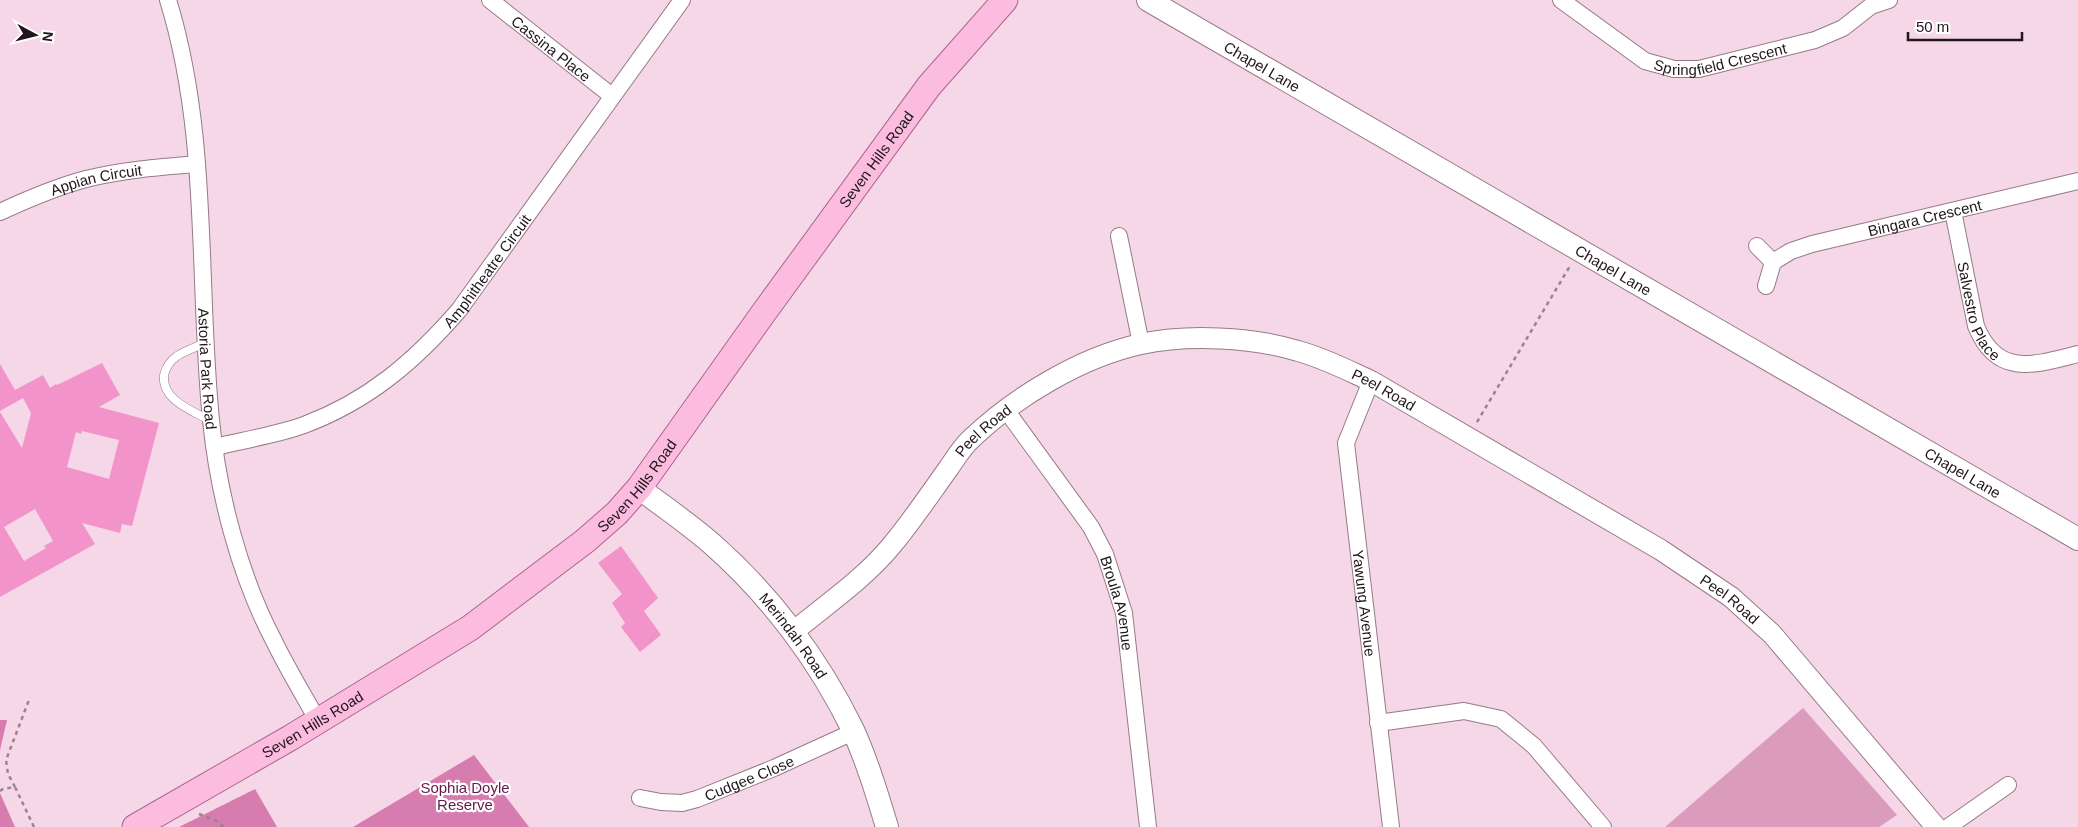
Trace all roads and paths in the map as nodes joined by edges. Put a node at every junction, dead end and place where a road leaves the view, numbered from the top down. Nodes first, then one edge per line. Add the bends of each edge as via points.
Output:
1 (168, 0) edge
2 (490, 0) edge
3 (682, 0) edge
4 (1005, 0) edge
5 (1148, 0) edge
6 (1561, 0) edge
7 (1889, 0) edge
8 (612, 96) junction
9 (197, 164) junction
10 (2078, 181) edge
11 (1952, 211) junction
12 (0, 212) edge
13 (1119, 236) dead end
14 (1757, 246) dead end
15 (1580, 250) junction
16 (1772, 262) junction
17 (1766, 286) dead end
18 (206, 342) junction
19 (1141, 344) junction
20 (2078, 354) edge
21 (1371, 381) junction
22 (1006, 410) junction
23 (211, 421) junction
24 (1468, 438) junction
25 (215, 447) junction
26 (640, 488) junction
27 (2078, 539) edge
28 (793, 632) junction
29 (29, 700) dead end
30 (318, 721) junction
31 (1378, 723) junction
32 (853, 732) junction
33 (2008, 785) dead end
34 (15, 787) junction
35 (0, 791) edge
36 (640, 798) dead end
37 (192, 817) dead end
38 (34, 827) edge
39 (134, 827) edge
40 (224, 827) edge
41 (886, 827) edge
42 (1148, 827) edge
43 (1390, 827) edge
44 (1603, 827) edge
45 (1936, 827) edge
46 (1948, 827) edge

1 - 9 street, Astoria Park Road via 189,89
2 - 8 street, Cassina Place
3 - 8 street, Amphitheatre Circuit
4 - 26 main road, Seven Hills Road via 929,86
5 - 15 main road, Chapel Lane
6 - 7 street, Springfield Crescent via 1645,61 1674,69 1699,69 1815,40 1843,28 1871,6
8 - 25 street, Amphitheatre Circuit via 459,310 400,370 338,411 302,426
9 - 12 street, Appian Circuit via 87,179
9 - 18 street, Astoria Park Road
10 - 11 street, Bingara Crescent
11 - 16 street, Bingara Crescent via 1812,244
11 - 20 street, Salvestro Place via 1976,326 1994,355 2009,363 2026,364
13 - 19 street
14 - 16 street
15 - 24 path
15 - 27 main road, Chapel Lane
16 - 17 street
18 - 23 street, Astoria Park Road
18 - 23 lane via 169,362 164,381 173,399
19 - 21 street, Peel Road via 1216,338 1252,340 1298,350
19 - 22 street, Peel Road via 1064,373
21 - 24 street, Peel Road
21 - 31 street, Yawung Avenue via 1346,443
22 - 28 street, Peel Road via 970,440 876,563
22 - 42 street, Broula Avenue via 1092,527 1105,554 1124,613
23 - 25 street, Astoria Park Road
24 - 45 street, Peel Road via 1662,550 1731,597 1772,634
25 - 30 street, Astoria Park Road via 231,529 251,591 273,640
26 - 28 main road, Merindah Road via 712,544 758,589
26 - 30 main road, Seven Hills Road via 585,541 470,628
28 - 32 main road, Merindah Road via 830,687
29 - 34 path via 6,760 8,774
30 - 39 main road, Seven Hills Road
31 - 43 street, Yawung Avenue
31 - 44 street via 1464,711 1501,719 1534,746
32 - 36 street, Cudgee Close via 697,799 661,802
32 - 41 main road, Merindah Road via 873,781
33 - 46 street
34 - 35 path
34 - 38 path
37 - 40 path via 199,814

